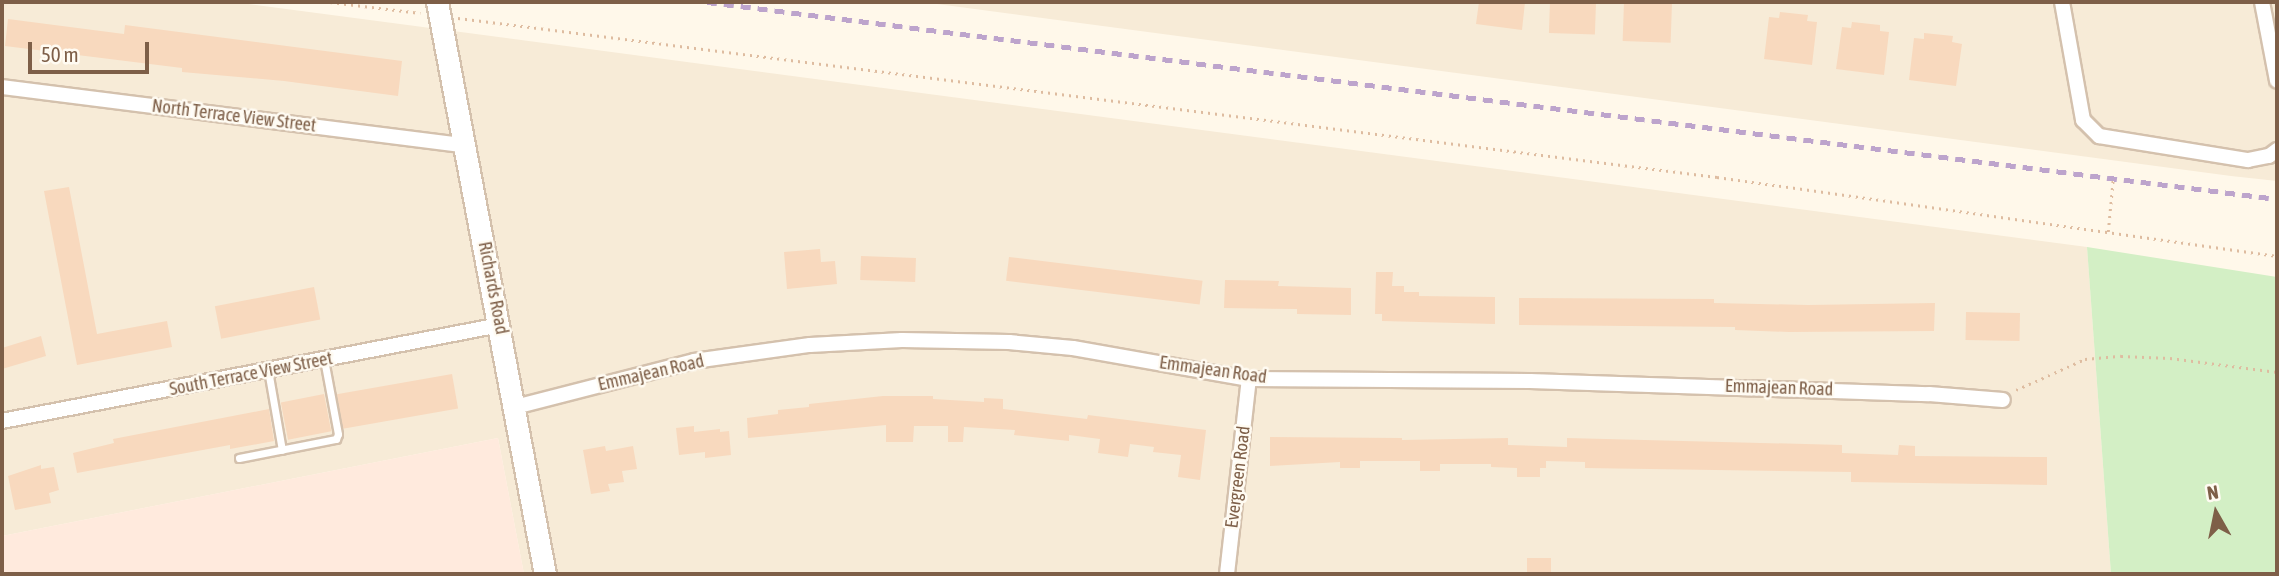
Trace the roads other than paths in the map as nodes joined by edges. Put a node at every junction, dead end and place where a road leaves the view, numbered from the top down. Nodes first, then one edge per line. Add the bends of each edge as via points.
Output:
1 (2062, 2) edge
2 (2262, 2) edge
3 (439, 9) edge
4 (2277, 80) edge
5 (2, 87) edge
6 (466, 146) junction
7 (2277, 150) edge
8 (500, 325) junction
9 (324, 359) junction
10 (268, 370) junction
11 (1249, 379) junction
12 (2003, 400) road end
13 (515, 407) junction
14 (2, 421) edge
15 (282, 450) junction
16 (239, 458) dead end
17 (545, 574) edge
18 (1227, 574) edge

1 - 7 street via 2088,127 2106,139 2248,160
2 - 4 street
3 - 6 street, Richards Road
5 - 6 street, North Terrace View Street
6 - 8 street, Richards Road
8 - 9 street, South Terrace View Street
8 - 13 street, Richards Road
9 - 10 street, South Terrace View Street
9 - 15 lane via 337,437
10 - 14 street, South Terrace View Street
10 - 15 lane
11 - 12 street, Emmajean Road via 1543,381
11 - 13 street, Emmajean Road via 1073,348 902,340 810,345 694,361
11 - 18 street, Evergreen Road
13 - 17 street, Richards Road
15 - 16 lane

